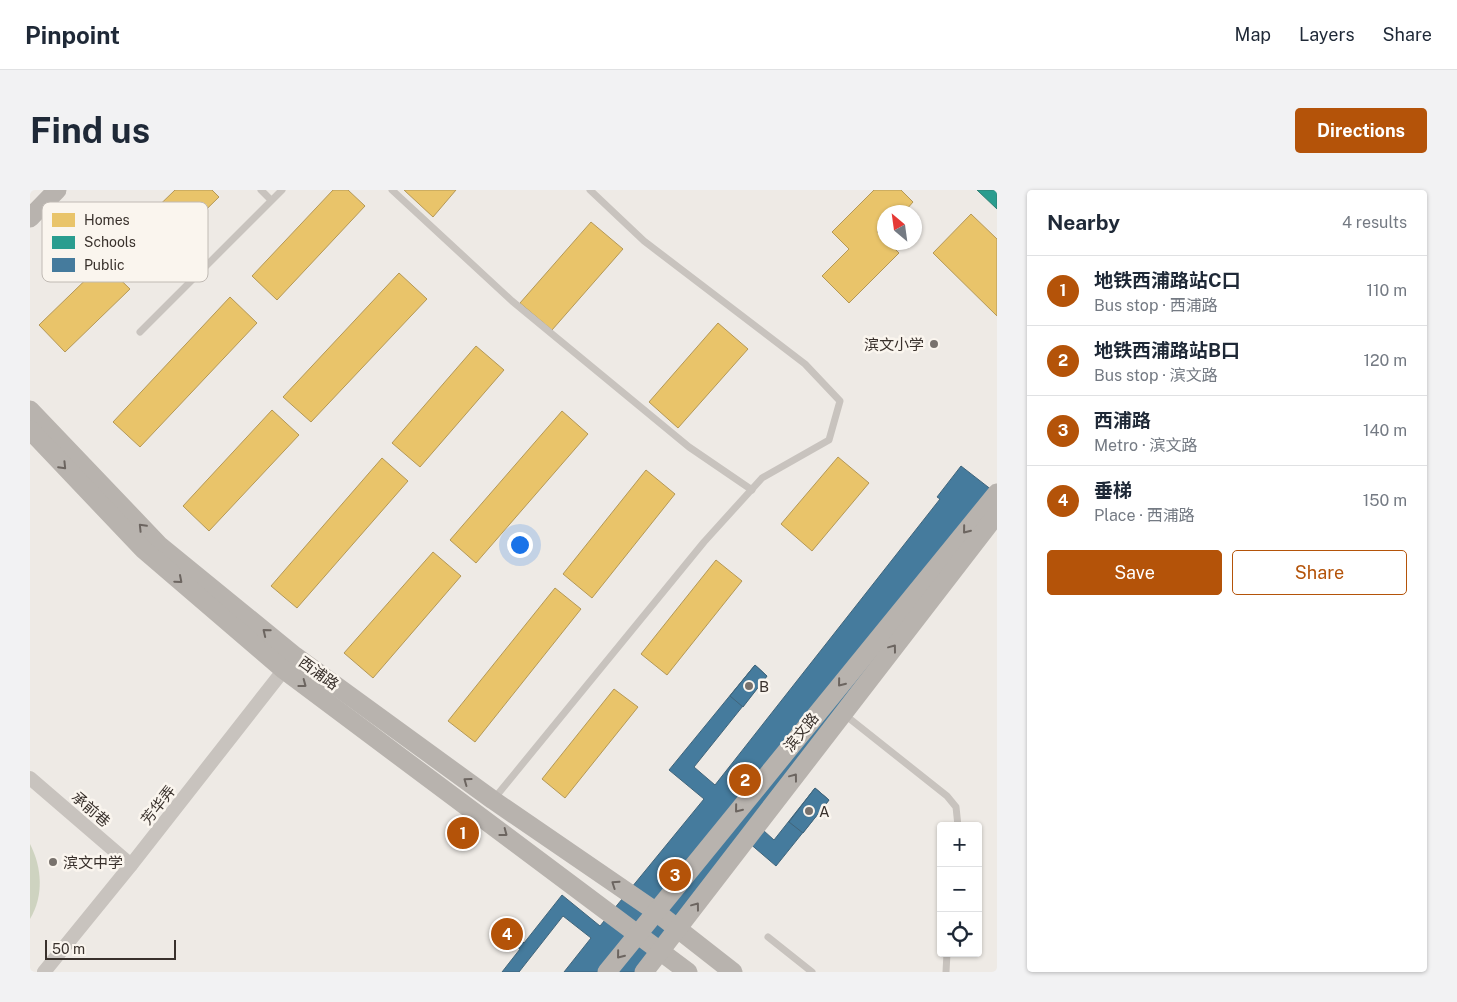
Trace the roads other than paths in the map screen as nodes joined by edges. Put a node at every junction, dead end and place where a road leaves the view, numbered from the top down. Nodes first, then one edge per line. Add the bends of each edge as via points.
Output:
1 (57, 190) edge
2 (261, 190) edge
3 (282, 190) edge
4 (392, 190) edge
5 (590, 190) edge
6 (271, 200) junction
7 (45, 202) edge
8 (42, 206) edge
9 (30, 218) edge
10 (208, 263) edge
11 (190, 282) edge
12 (140, 332) dead end
13 (30, 410) edge
14 (30, 430) edge
15 (752, 490) junction
16 (997, 493) edge
17 (997, 514) edge
18 (289, 663) junction
19 (827, 701) junction
20 (842, 713) junction
21 (30, 778) edge
22 (493, 800) junction
23 (958, 822) edge
24 (131, 865) junction
25 (655, 911) junction
26 (678, 929) junction
27 (638, 933) junction
28 (768, 937) dead end
29 (661, 950) junction
30 (947, 957) edge
31 (44, 972) edge
32 (607, 972) edge
33 (644, 972) edge
34 (688, 972) edge
35 (733, 972) edge
36 (812, 972) edge
37 (946, 972) edge

1 - 7 street
2 - 6 lane
3 - 6 lane
4 - 15 lane via 512,301 689,447
5 - 15 lane via 644,241 805,364 840,401 829,440 762,478
6 - 10 lane
8 - 9 street
11 - 12 lane
18 -> 13 street, 西浦路 via 159,545
14 -> 18 street, 西浦路 via 143,549
15 - 22 lane via 704,542
16 -> 19 street, 滨文路
20 -> 17 street
22 -> 18 street, 西浦路
18 - 24 street, 芳华弄
18 -> 27 street, 西浦路
19 - 20 lane
19 -> 25 street, 滨文路
20 - 23 lane via 947,796 956,807
26 -> 20 street
21 - 24 street, 承前巷
25 -> 22 street, 西浦路
24 - 31 street, 芳华弄
25 - 26 street, 西浦路
25 - 27 street, 滨文路
26 - 29 street
26 - 35 street, 西浦路
27 - 29 street, 西浦路
27 -> 32 street, 滨文路
28 - 36 lane
29 - 33 street
29 - 34 street, 西浦路
30 - 37 lane

